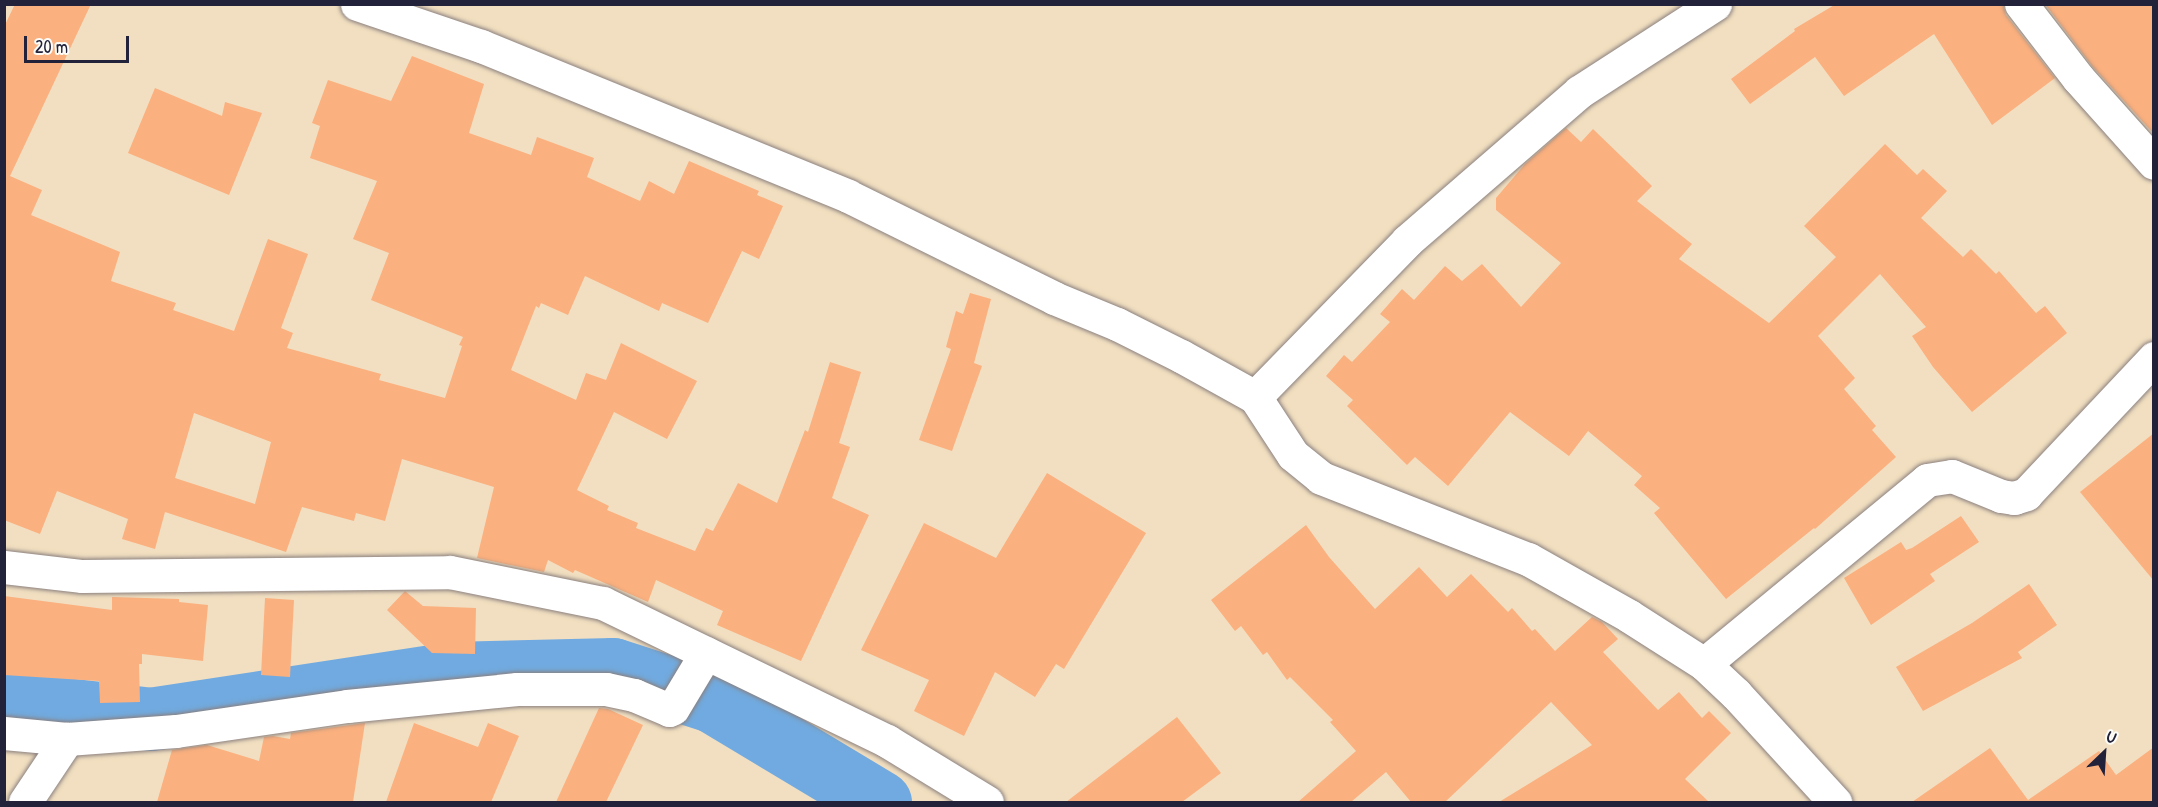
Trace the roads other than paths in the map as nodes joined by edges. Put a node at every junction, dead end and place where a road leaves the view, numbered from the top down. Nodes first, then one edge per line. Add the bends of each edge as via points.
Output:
1 (357, 4) edge
2 (1715, 4) edge
3 (2021, 4) edge
4 (2154, 163) edge
5 (2154, 358) edge
6 (1255, 397) junction
7 (4, 567) edge
8 (701, 661) junction
9 (1704, 664) junction
10 (4, 734) edge
11 (68, 739) junction
12 (25, 802) edge
13 (987, 802) edge
14 (1835, 802) edge

1 - 6 street via 481,46 848,196 1054,298 1117,324
2 - 6 street via 1579,92 1407,241
3 - 4 street via 2078,78
5 - 9 street via 2026,494 2014,498 2001,496 1952,476 1927,480
6 - 9 street via 1293,454 1321,478 1528,560 1629,616
7 - 8 street via 82,576 450,572 603,603
8 - 11 street via 673,708 664,710 634,695 606,689 517,689 347,706 176,731
8 - 13 street via 887,741
9 - 14 street
10 - 11 street
11 - 12 street

